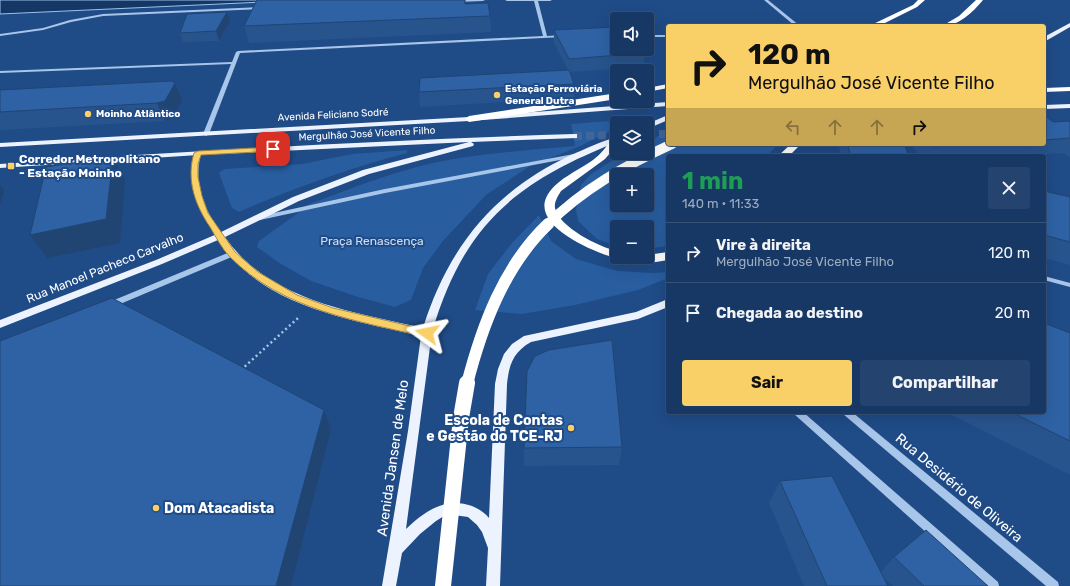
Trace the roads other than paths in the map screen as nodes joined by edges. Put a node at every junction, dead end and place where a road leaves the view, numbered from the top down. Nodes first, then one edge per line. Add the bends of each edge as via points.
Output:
1 (483, 0) edge
2 (507, 0) edge
3 (536, 0) edge
4 (550, 0) edge
5 (766, 0) edge
6 (922, 0) edge
7 (980, 0) edge
8 (452, 1) edge
9 (270, 8) edge
10 (796, 24) edge
11 (877, 24) edge
12 (950, 24) edge
13 (1070, 25) edge
14 (0, 35) edge
15 (545, 36) junction
16 (567, 36) edge
17 (654, 36) edge
18 (666, 36) edge
19 (1064, 36) dead end
20 (1046, 40) edge
21 (1046, 40) edge
22 (233, 63) junction
23 (0, 72) edge
24 (666, 86) edge
25 (654, 89) edge
26 (1070, 89) edge
27 (1046, 90) edge
28 (610, 97) edge
29 (666, 104) edge
30 (1070, 106) edge
31 (1046, 107) edge
32 (666, 118) edge
33 (469, 119) junction
34 (654, 124) edge
35 (206, 134) junction
36 (574, 136) tunnel mouth
37 (488, 139) junction
38 (610, 141) edge
39 (0, 145) edge
40 (668, 146) edge
41 (794, 146) edge
42 (610, 149) edge
43 (198, 153) junction
44 (785, 154) edge
45 (574, 156) junction
46 (0, 166) edge
47 (254, 220) junction
48 (220, 236) junction
49 (610, 253) edge
50 (232, 254) junction
51 (666, 256) edge
52 (654, 258) edge
53 (1046, 279) edge
54 (1070, 285) edge
55 (666, 305) edge
56 (102, 308) edge
57 (0, 324) edge
58 (427, 333) junction
59 (799, 414) edge
60 (848, 414) edge
61 (397, 548) junction
62 (494, 548) junction
63 (389, 586) edge
64 (443, 586) edge
65 (493, 586) edge
66 (994, 586) edge
67 (1054, 586) edge

1 - 8 street
2 - 3 street
3 - 4 street
3 - 15 street
5 - 10 street
6 - 11 highway
7 - 12 highway via 961,18
9 - 14 street via 103,15 43,29
13 - 20 main road
15 - 16 street
15 - 22 street via 238,52
17 - 18 street
19 - 21 main road
22 - 23 street
22 - 35 street
24 - 25 highway
26 - 27 highway
28 - 33 highway
29 - 33 main road, Avenida Feliciano Sodré
30 - 31 main road
32 - 34 main road
33 - 35 main road, Avenida Feliciano Sodré
35 - 39 main road, Avenida Feliciano Sodré
36 - 37 main road, Mergulhão José Vicente Filho
37 - 43 main road, Mergulhão José Vicente Filho
37 - 47 main road, Mergulhão José Vicente Filho via 366,172
38 - 45 main road, Avenida Jansen de Melo
40 - 64 highway, bridge via 615,171 574,200 543,227 519,259 495,299 475,354 463,408
41 - 44 highway
42 - 49 highway via 595,163 560,186 551,198 549,209 558,224 580,240
43 - 46 main road
43 - 48 street via 195,170 198,196 204,213
45 - 47 street via 385,191
45 - 58 main road, Avenida Jansen de Melo via 542,173 484,220 467,244 439,296
47 - 48 main road, Mergulhão José Vicente Filho
48 - 50 main road
48 - 57 main road, Rua Manoel Pacheco Carvalho
50 - 56 street
50 - 58 main road via 255,274 294,297 339,313
51 - 52 highway
53 - 54 street
55 - 62 main road via 638,315 538,336 520,343 508,355 501,384
58 - 61 main road, Avenida Jansen de Melo
59 - 66 street
60 - 67 street, Rua Desidério de Oliveira
61 - 62 main road via 438,512 456,508 467,510 481,519 487,527
61 - 63 main road, Avenida Jansen de Melo
62 - 65 main road

